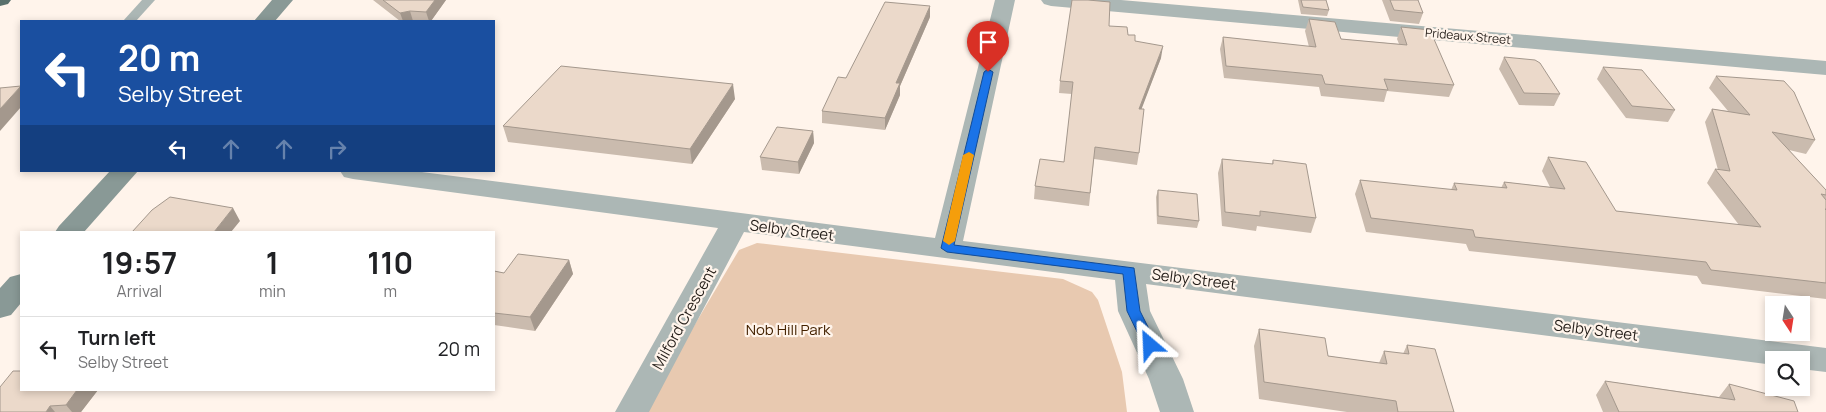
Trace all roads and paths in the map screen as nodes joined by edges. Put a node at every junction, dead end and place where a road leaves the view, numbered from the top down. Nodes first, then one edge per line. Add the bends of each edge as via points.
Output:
1 (149, 0) edge
2 (283, 0) edge
3 (1005, 0) edge
4 (1051, 0) edge
5 (130, 20) edge
6 (265, 20) edge
7 (1826, 68) edge
8 (124, 172) edge
9 (361, 172) edge
10 (735, 223) junction
11 (69, 231) edge
12 (947, 248) junction
13 (1129, 271) junction
14 (20, 285) edge
15 (0, 307) edge
16 (1826, 360) edge
17 (632, 412) edge
18 (1177, 412) edge

1 - 5 lane
2 - 6 street
3 - 12 street
4 - 7 street, Prideaux Street
8 - 11 street
9 - 10 street, Selby Street
10 - 12 street, Selby Street
10 - 17 street, Milford Crescent
12 - 13 street, Selby Street
13 - 16 street, Selby Street
13 - 18 street via 1134,311 1166,379
14 - 15 street

